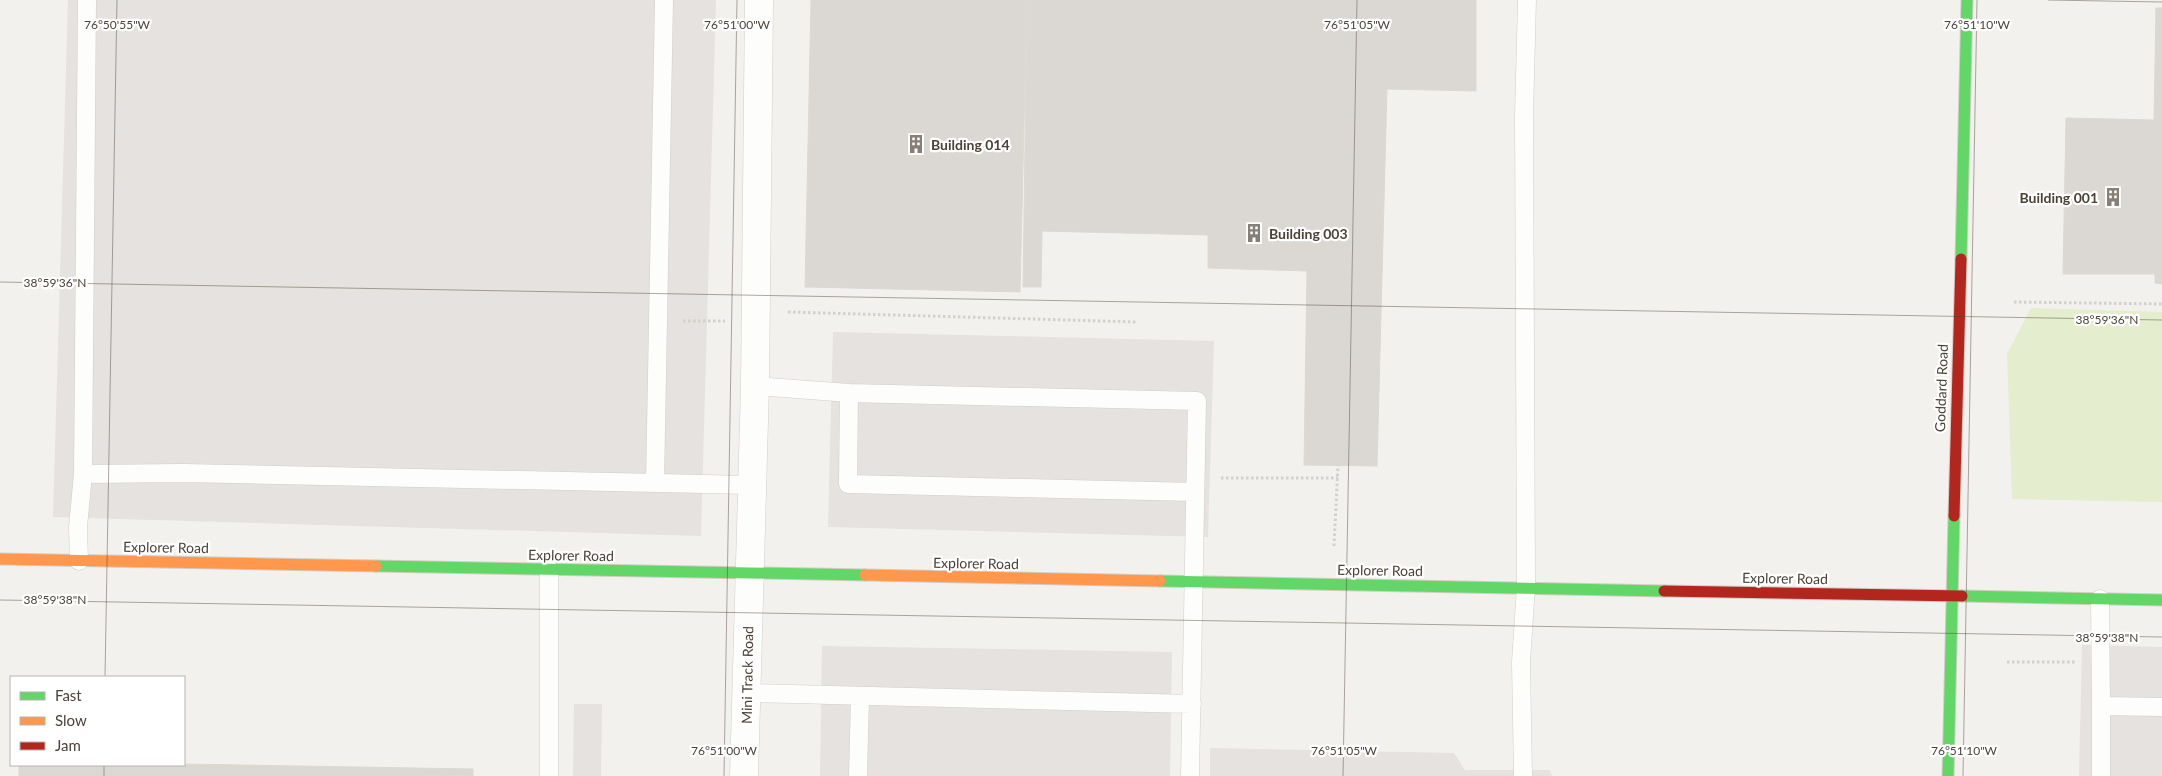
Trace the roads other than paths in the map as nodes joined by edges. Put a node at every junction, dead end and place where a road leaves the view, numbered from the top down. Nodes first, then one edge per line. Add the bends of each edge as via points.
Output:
1 (88, 0) edge
2 (664, 0) edge
3 (759, 0) edge
4 (1527, 0) edge
5 (1967, 0) edge
6 (755, 386) junction
7 (849, 393) junction
8 (83, 474) junction
9 (655, 483) junction
10 (751, 485) junction
11 (1195, 492) junction
12 (0, 559) edge
13 (79, 561) junction
14 (550, 569) junction
15 (749, 574) junction
16 (1193, 582) junction
17 (1526, 586) junction
18 (1950, 597) junction
19 (2100, 599) junction
20 (2162, 600) edge
21 (747, 693) junction
22 (860, 697) junction
23 (1192, 704) junction
24 (2101, 706) junction
25 (2162, 707) edge
26 (550, 776) edge
27 (744, 776) edge
28 (858, 776) edge
29 (1190, 776) edge
30 (1523, 776) edge
31 (1948, 776) edge
32 (2100, 776) edge

1 - 8 lane
2 - 9 lane
3 - 6 street, Mini Track Road
4 - 17 lane via 1524,114
5 - 18 street, Goddard Road
6 - 7 lane
6 - 10 street, Mini Track Road
7 - 11 lane via 848,484
7 - 11 lane via 1197,400
8 - 9 lane via 194,473
8 - 13 lane via 78,527
9 - 10 lane
10 - 15 street, Mini Track Road
11 - 16 lane
12 - 13 street, Explorer Road
13 - 14 street, Explorer Road
14 - 15 street, Explorer Road
14 - 26 lane
15 - 16 street, Explorer Road
15 - 21 street, Mini Track Road
16 - 17 street, Explorer Road
16 - 23 lane
17 - 18 street, Explorer Road
17 - 30 lane via 1521,662
18 - 19 street, Explorer Road
18 - 31 street, Goddard Road
19 - 20 street, Explorer Road
19 - 24 lane
21 - 22 lane
21 - 27 street, Mini Track Road
22 - 23 lane
22 - 28 lane
23 - 29 lane
24 - 25 lane
24 - 32 lane

